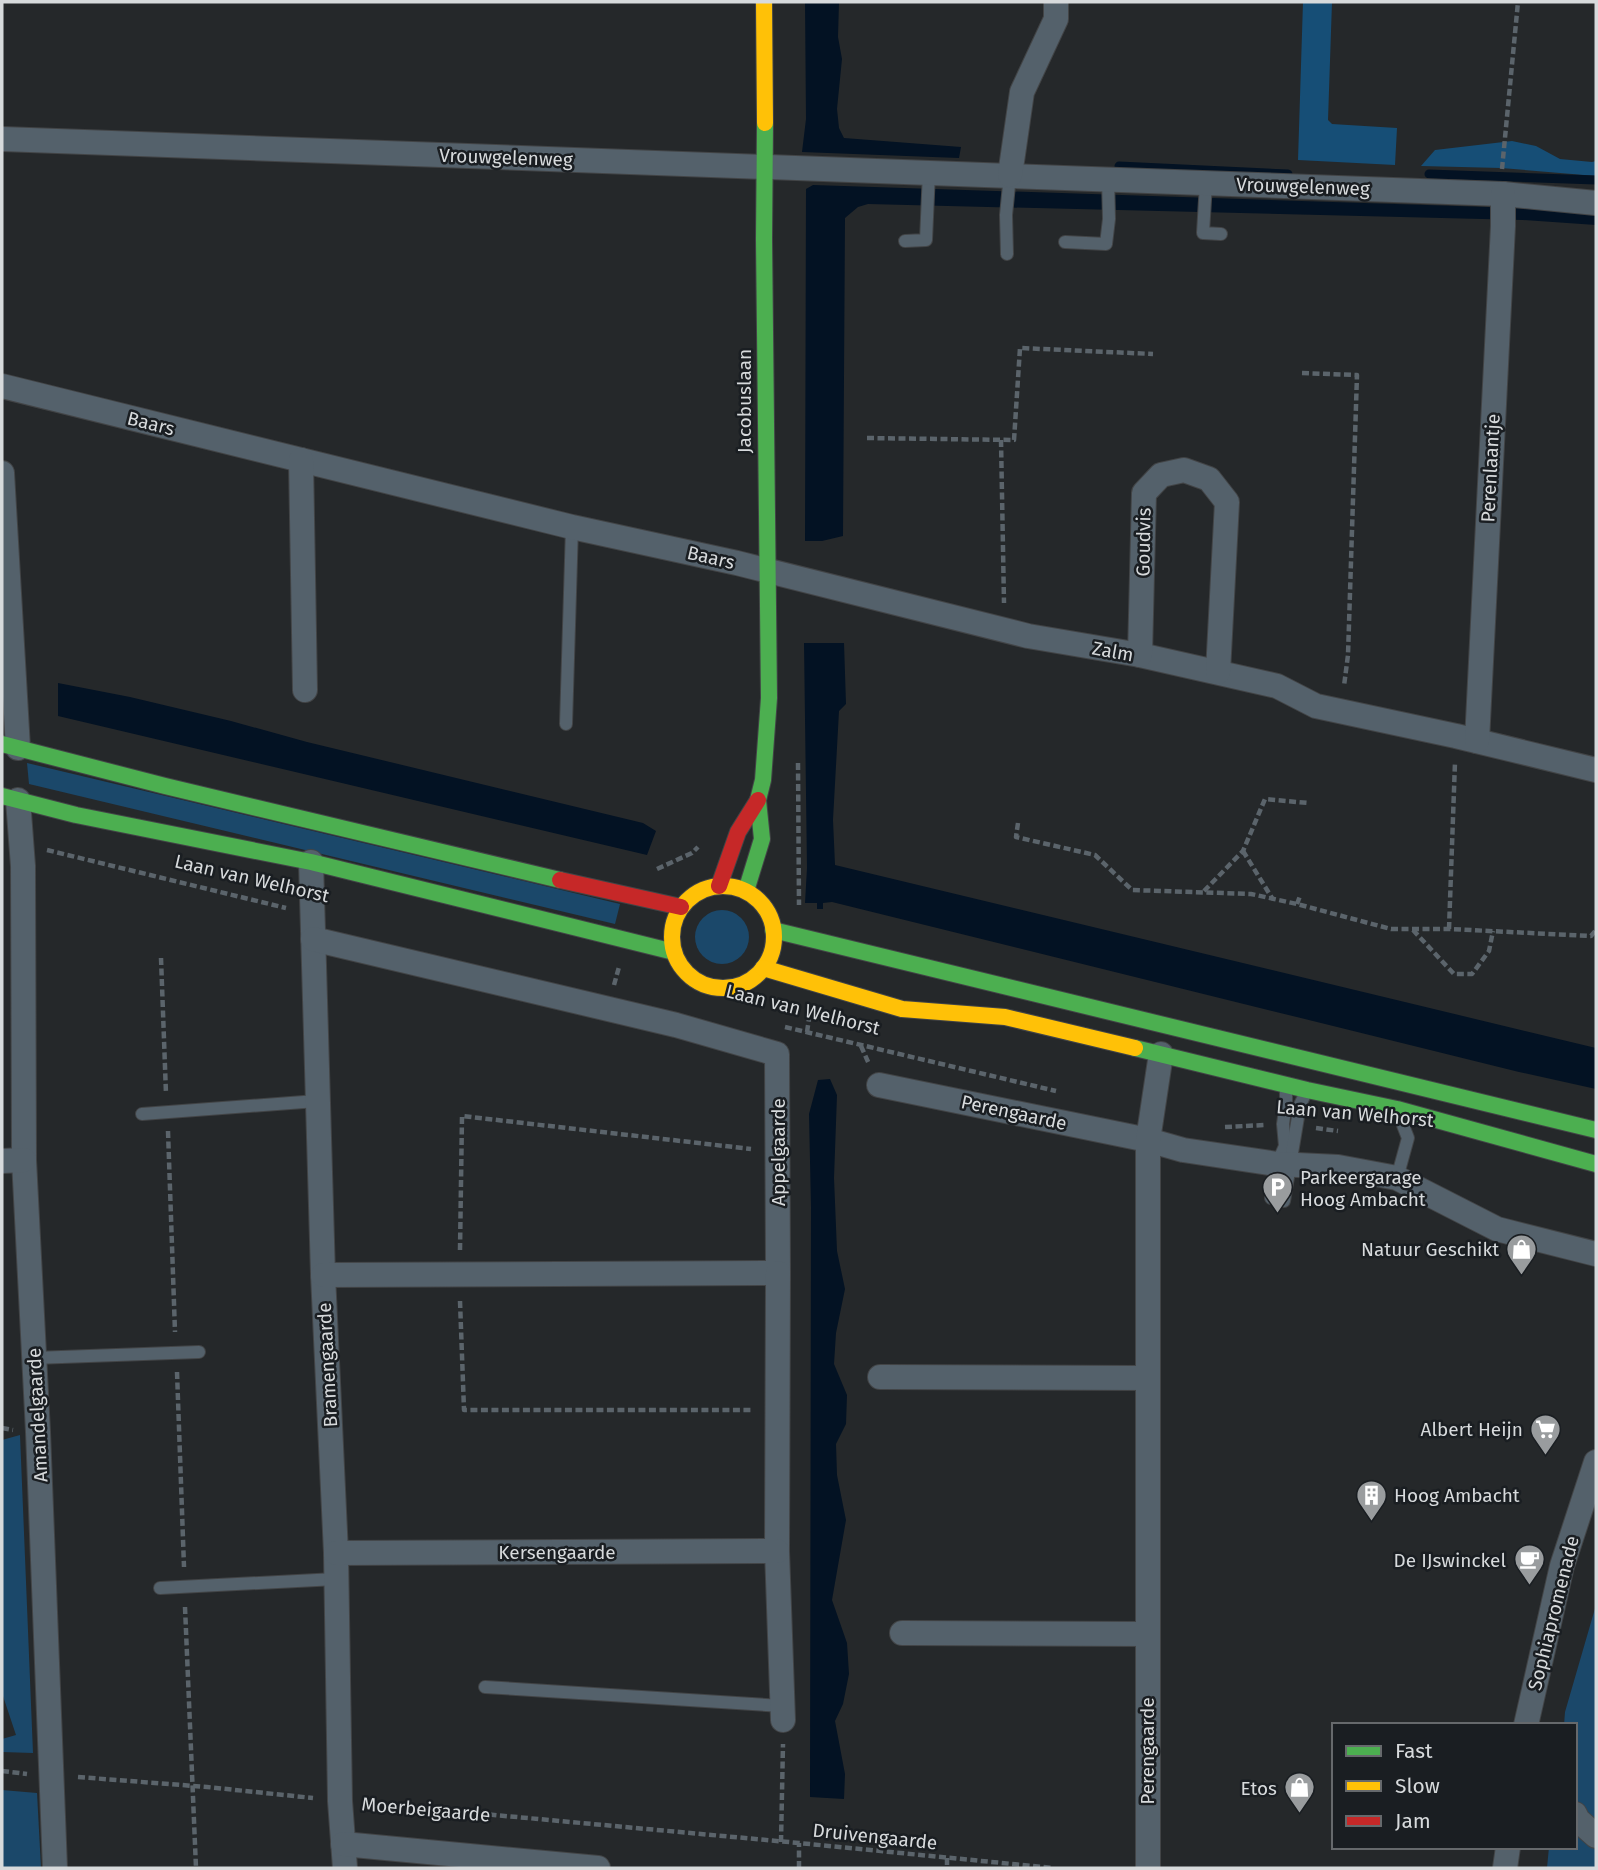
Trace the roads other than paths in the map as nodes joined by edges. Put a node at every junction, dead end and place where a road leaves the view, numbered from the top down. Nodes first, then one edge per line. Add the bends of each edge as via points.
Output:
1 (764, 2) edge
2 (1056, 2) edge
3 (2, 139) edge
4 (765, 168) junction
5 (929, 177) junction
6 (1010, 181) junction
7 (1109, 185) junction
8 (1206, 187) junction
9 (1596, 203) edge
10 (1503, 208) junction
11 (1222, 234) dead end
12 (905, 241) dead end
13 (1065, 242) dead end
14 (1007, 254) dead end
15 (2, 386) edge
16 (301, 460) junction
17 (2, 473) edge
18 (2, 506) edge
19 (572, 527) junction
20 (767, 571) junction
21 (4, 575) edge
22 (1140, 655) junction
23 (1217, 672) junction
24 (305, 690) dead end
25 (566, 724) dead end
26 (1467, 739) junction
27 (10, 746) edge
28 (1596, 770) edge
29 (10, 798) edge
30 (758, 800) junction
31 (311, 862) junction
32 (719, 886) junction
33 (746, 891) junction
34 (681, 907) junction
35 (774, 930) junction
36 (313, 939) junction
37 (674, 952) junction
38 (13, 961) edge
39 (763, 968) junction
40 (1161, 1054) junction
41 (1285, 1084) junction
42 (879, 1085) dead end
43 (1307, 1090) junction
44 (317, 1101) junction
45 (1396, 1109) junction
46 (142, 1114) dead end
47 (1440, 1120) junction
48 (1290, 1125) junction
49 (1596, 1130) edge
50 (1408, 1138) junction
51 (1148, 1140) junction
52 (13, 1161) edge
53 (1284, 1164) junction
54 (1596, 1164) edge
55 (1397, 1178) junction
56 (1270, 1198) dead end
57 (1284, 1201) dead end
58 (1596, 1254) edge
59 (778, 1273) junction
60 (323, 1275) junction
61 (198, 1352) dead end
62 (34, 1358) junction
63 (880, 1377) dead end
64 (1148, 1378) junction
65 (1595, 1467) edge
66 (777, 1551) junction
67 (336, 1553) junction
68 (336, 1580) junction
69 (160, 1588) dead end
70 (902, 1633) dead end
71 (1147, 1634) junction
72 (485, 1687) dead end
73 (782, 1713) joint
74 (1529, 1720) edge
75 (1577, 1820) edge
76 (1577, 1832) edge
77 (1508, 1849) edge
78 (344, 1856) edge
79 (513, 1864) edge
80 (55, 1868) edge
81 (598, 1868) edge
82 (1148, 1868) edge
83 (1505, 1868) edge

1 - 4 main road, Jacobuslaan
2 - 6 street via 1056,19 1022,92
3 - 4 street, Vrouwgelenweg
4 - 5 street, Vrouwgelenweg
4 - 20 main road, Jacobuslaan
5 - 6 street, Vrouwgelenweg
5 - 12 lane via 926,240
6 - 7 street, Vrouwgelenweg
6 - 14 lane
7 - 8 street, Vrouwgelenweg
7 - 13 lane via 1106,244
8 - 10 street, Vrouwgelenweg
8 - 11 lane via 1203,233
9 - 10 street, Vrouwgelenweg
10 - 26 street, Perenlaantje
15 - 16 street, Baars
16 - 19 street, Baars
16 - 24 street
17 - 18 street
18 - 21 street
19 - 20 street, Baars
19 - 25 lane
20 - 22 street, Zalm via 1005,630
20 - 30 main road, Jacobuslaan via 769,698
21 - 27 street
22 - 23 street, Zalm
22 - 23 street, Goudvis via 1144,492 1161,475 1184,470 1209,479 1227,502
23 - 26 street, Zalm via 1277,686 1316,706
26 - 28 street, Zalm
27 - 34 main road
29 - 31 main road, Laan van Welhorst
29 - 38 street, Amandelgaarde via 22,844
30 - 32 main road, Jacobuslaan via 738,832
30 - 33 main road, Jacobuslaan via 762,839
31 - 36 street, Bramengaarde
31 - 37 main road, Laan van Welhorst
32 - 33 main road
32 - 34 main road via 702,890
33 - 35 main road via 767,911
34 - 37 main road via 673,929
35 - 39 main road via 772,950
35 - 49 main road, Laan van Welhorst
36 - 44 street, Bramengaarde
36 - 59 street, Appelgaarde via 777,1054
37 - 39 main road via 685,971 713,987 736,986
38 - 52 street, Amandelgaarde
39 - 40 main road, Laan van Welhorst via 902,1009 1005,1017
40 - 41 main road, Laan van Welhorst
40 - 51 street, Perengaarde
41 - 43 main road, Laan van Welhorst
41 - 48 lane
42 - 51 street, Perengaarde
43 - 45 main road, Laan van Welhorst
43 - 48 lane
44 - 46 lane
44 - 60 street, Bramengaarde
45 - 47 main road, Laan van Welhorst
45 - 50 lane
47 - 50 lane
47 - 54 main road, Laan van Welhorst
48 - 53 lane
50 - 55 lane
51 - 53 street, Perengaarde via 1183,1150
51 - 64 street, Perengaarde
52 - 62 street, Amandelgaarde
53 - 55 street, Perengaarde via 1338,1167
53 - 56 lane
53 - 57 lane
55 - 58 street, Perengaarde via 1497,1229
59 - 60 street
59 - 66 street
60 - 67 street, Bramengaarde
61 - 62 lane
62 - 80 street, Amandelgaarde
63 - 64 street
64 - 71 street, Perengaarde
65 - 74 street, Sophiapromenade via 1562,1566
66 - 67 street, Kersengaarde
66 - 73 street
67 - 68 street, Bramengaarde
68 - 69 lane
68 - 78 street, Bramengaarde
70 - 71 street
71 - 82 street, Perengaarde
72 - 73 lane
75 - 76 street via 1596,1836
77 - 83 street
78 - 79 street
79 - 81 street

